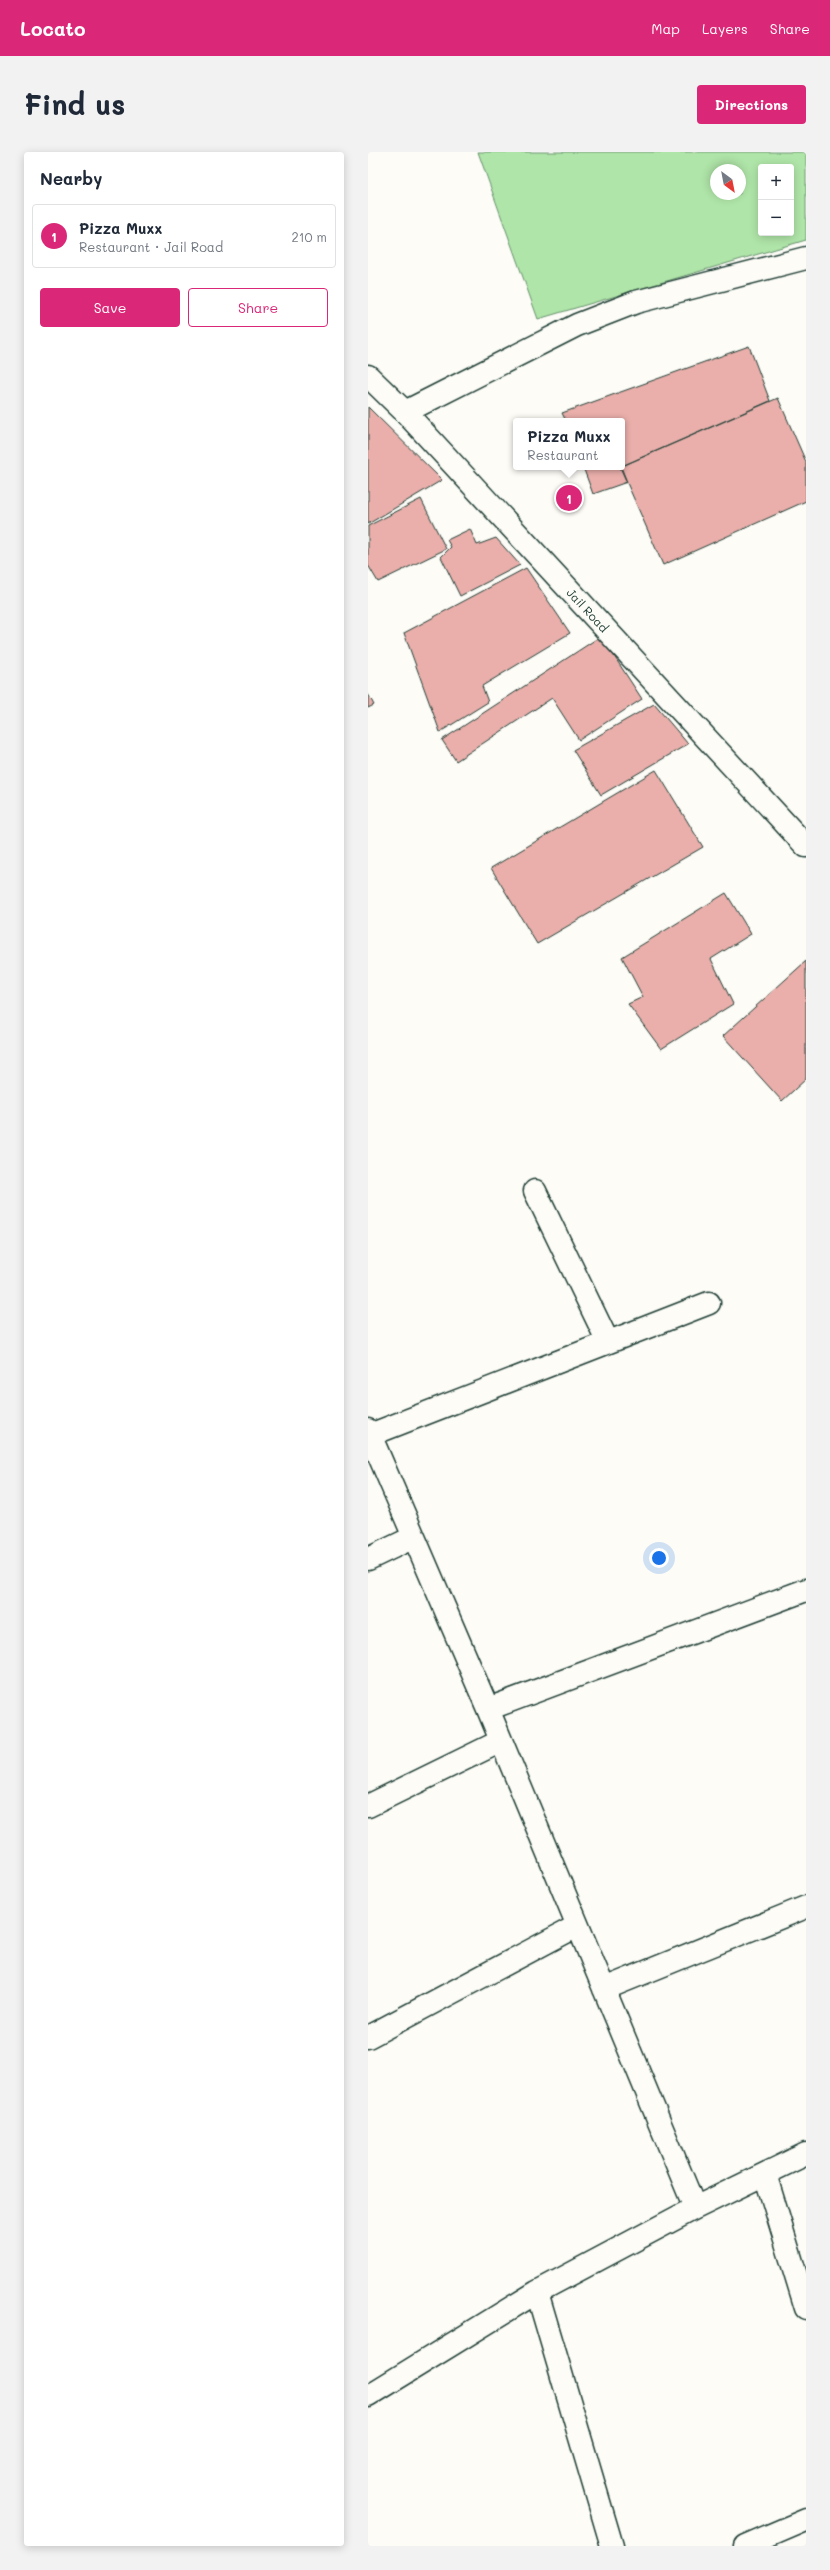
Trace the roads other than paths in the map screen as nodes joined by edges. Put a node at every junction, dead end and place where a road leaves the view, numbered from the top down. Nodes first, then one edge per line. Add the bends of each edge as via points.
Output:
1 (806, 258) edge
2 (368, 376) edge
3 (405, 412) junction
4 (806, 846) edge
5 (534, 1191) dead end
6 (709, 1303) dead end
7 (608, 1342) junction
8 (369, 1432) edge
9 (414, 1537) junction
10 (368, 1559) edge
11 (806, 1590) edge
12 (488, 1710) junction
13 (501, 1741) junction
14 (368, 1806) edge
15 (806, 1907) edge
16 (578, 1926) junction
17 (604, 1989) junction
18 (368, 2037) edge
19 (806, 2154) edge
20 (765, 2174) junction
21 (695, 2208) junction
22 (538, 2292) junction
23 (806, 2308) edge
24 (368, 2396) edge
25 (806, 2520) edge
26 (612, 2546) edge
27 (744, 2546) edge

1 - 3 street via 636,302 577,325
2 - 3 street, Jail Road
3 - 4 street, Jail Road
5 - 7 street
6 - 7 street
7 - 8 street
8 - 9 street
9 - 10 street
9 - 12 street
11 - 12 street
12 - 13 street
13 - 14 street
13 - 16 street
15 - 17 street
16 - 17 street
16 - 18 street
17 - 21 street
19 - 20 street
20 - 21 street
20 - 23 street
21 - 22 street
22 - 24 street
22 - 26 street
25 - 27 street

